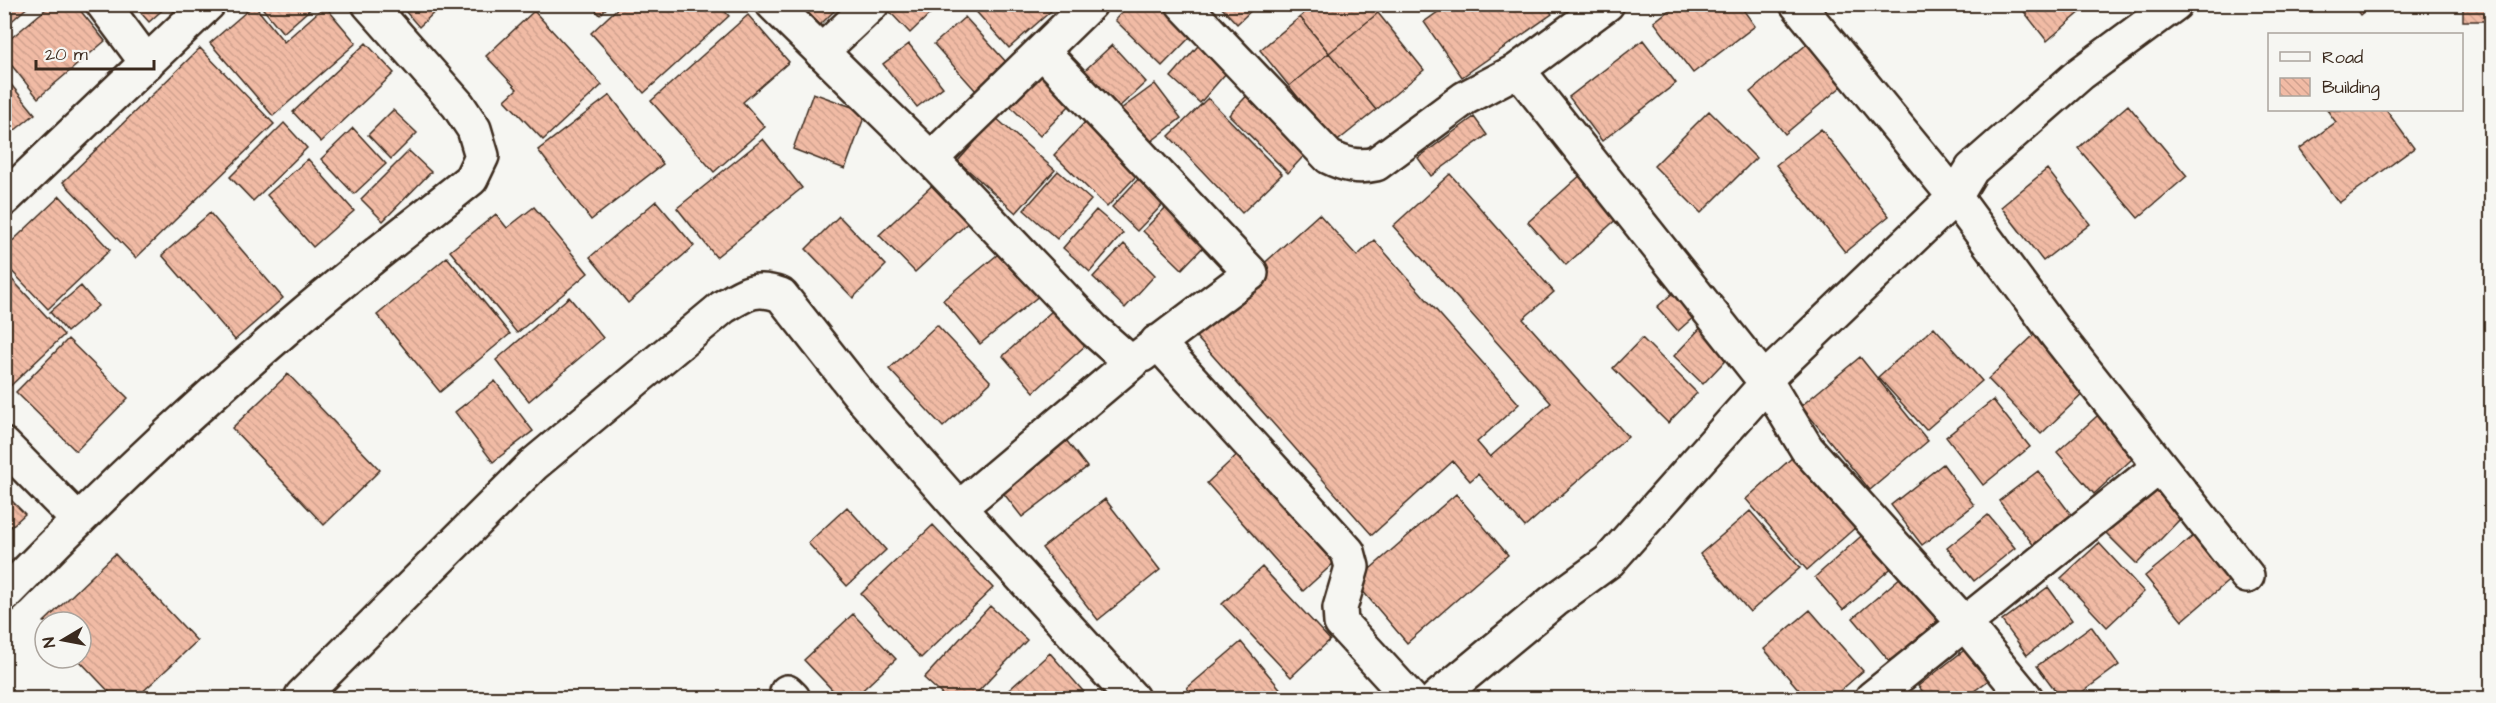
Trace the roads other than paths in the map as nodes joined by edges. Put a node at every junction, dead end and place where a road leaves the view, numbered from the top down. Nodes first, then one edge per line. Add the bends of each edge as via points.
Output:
1 (103, 4) edge
2 (208, 4) edge
3 (369, 4) edge
4 (773, 4) edge
5 (873, 4) edge
6 (1090, 4) edge
7 (1183, 4) edge
8 (1797, 4) edge
9 (2167, 7) edge
10 (1586, 11) edge
11 (1042, 51) junction
12 (821, 52) junction
13 (147, 63) junction
14 (1518, 70) junction
15 (931, 159) junction
16 (1955, 197) junction
17 (4, 199) edge
18 (1157, 342) junction
19 (1131, 363) junction
20 (1765, 382) junction
21 (4, 445) edge
22 (2160, 466) junction
23 (959, 508) junction
24 (77, 519) junction
25 (2247, 576) dead end
26 (4, 595) edge
27 (1965, 624) junction
28 (302, 696) dead end
29 (1132, 699) edge
30 (1410, 699) edge
31 (1437, 699) edge
32 (1872, 699) edge
33 (2026, 699) edge

1 - 13 street
2 - 13 street
3 - 24 street via 458,105 474,129 482,156 471,179 303,315
4 - 12 street
5 - 12 street
6 - 11 street
7 - 14 street via 1329,157 1351,166 1376,164 1465,98
8 - 16 street
9 - 16 street via 2080,74 1972,169
10 - 14 street
11 - 15 street
11 - 18 street via 1251,273
12 - 15 street
13 - 17 street
14 - 20 street
15 - 19 street via 1094,330
16 - 20 street
16 - 22 street
18 - 19 street
18 - 30 street via 1348,552 1352,567 1340,608 1341,623
19 - 23 street
20 - 27 street via 1807,449
20 - 31 street via 1609,561 1554,601
21 - 24 street
22 - 25 street
22 - 27 street
23 - 28 street via 863,399 781,296 764,290 746,293 723,307 532,465
23 - 29 street
24 - 26 street
27 - 32 street
27 - 33 street

